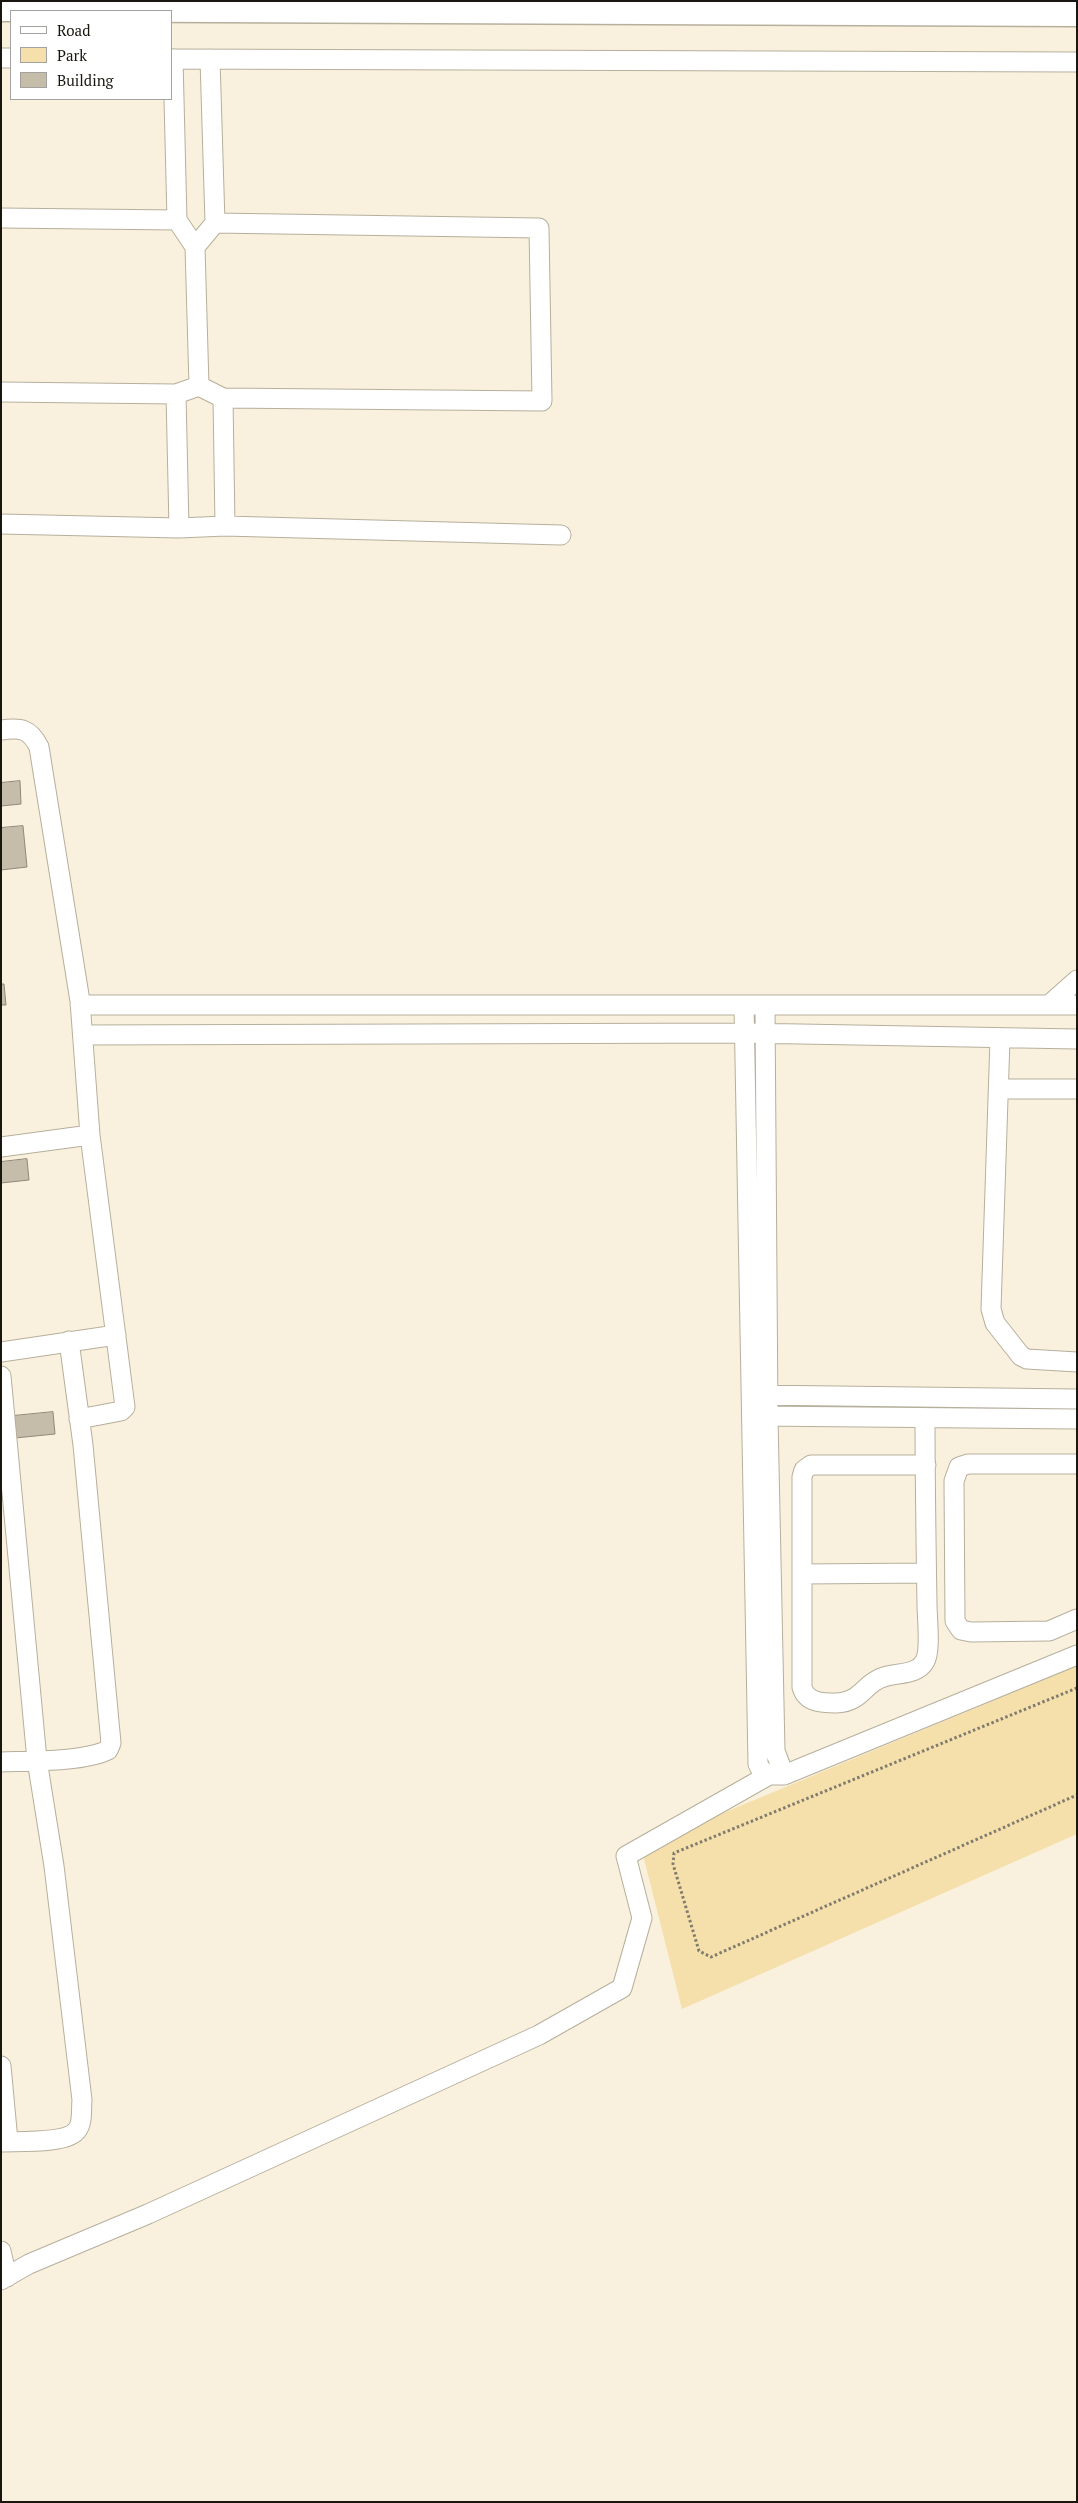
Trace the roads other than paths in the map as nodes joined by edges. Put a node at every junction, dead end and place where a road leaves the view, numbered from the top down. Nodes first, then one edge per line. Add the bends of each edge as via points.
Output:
1 (1, 8) edge
2 (1077, 13) edge
3 (172, 59) edge
4 (210, 59) junction
5 (1077, 62) edge
6 (1, 218) edge
7 (177, 220) junction
8 (215, 223) junction
9 (195, 247) junction
10 (199, 386) junction
11 (1, 392) edge
12 (176, 394) junction
13 (223, 398) junction
14 (1, 524) edge
15 (225, 526) junction
16 (179, 528) junction
17 (561, 535) dead end
18 (1, 730) edge
19 (1077, 980) edge
20 (1050, 1004) junction
21 (80, 1005) junction
22 (744, 1005) junction
23 (764, 1005) junction
24 (1077, 1005) edge
25 (745, 1033) junction
26 (765, 1033) junction
27 (83, 1035) junction
28 (1000, 1038) junction
29 (1077, 1039) edge
30 (1000, 1089) junction
31 (1077, 1089) edge
32 (90, 1135) junction
33 (1, 1147) edge
34 (116, 1335) junction
35 (69, 1341) junction
36 (1, 1352) edge
37 (1077, 1362) edge
38 (1, 1376) edge
39 (759, 1395) junction
40 (1077, 1400) edge
41 (759, 1416) junction
42 (925, 1418) junction
43 (79, 1419) junction
44 (1077, 1419) edge
45 (926, 1464) junction
46 (1077, 1464) edge
47 (802, 1574) junction
48 (926, 1574) junction
49 (1077, 1619) edge
50 (1077, 1655) edge
51 (38, 1760) junction
52 (1, 1762) edge
53 (777, 1775) junction
54 (1, 2066) edge
55 (5, 2142) edge
56 (1, 2251) edge
57 (4, 2278) edge

1 - 2 main road
3 - 4 street
3 - 7 street
4 - 5 street
4 - 8 street
6 - 7 street
7 - 9 street
8 - 9 street
8 - 13 street via 539,228 542,401
9 - 10 street
10 - 12 street
10 - 13 street
11 - 12 street
12 - 16 street
13 - 15 street
14 - 16 street
15 - 16 street
15 - 17 street
18 - 21 street via 28,730 39,747
19 - 20 street
20 - 23 street
20 - 24 street
21 - 22 street
21 - 27 street
22 - 23 street
22 - 25 street
23 - 26 street
25 - 26 street
25 - 27 street
25 - 39 street
26 - 28 street
26 - 39 street
27 - 32 street
28 - 29 street
28 - 30 street
30 - 31 street
30 - 37 street via 992,1318 1027,1359
32 - 33 street
32 - 34 street
34 - 35 street
34 - 43 street via 124,1407 121,1412
35 - 36 street
35 - 43 street
38 - 51 street
39 - 40 street
39 - 41 street
41 - 42 street
41 - 53 street
42 - 44 street
42 - 45 street
43 - 51 street via 111,1742 108,1750 102,1753
45 - 47 street via 811,1465 804,1470
45 - 48 street
46 - 49 street via 968,1464 959,1468 954,1481 956,1620 961,1630 1049,1631
47 - 48 street
47 - 48 street via 802,1687 812,1700 827,1703 849,1701 880,1678 914,1671 922,1666 927,1658
50 - 53 street
51 - 52 street
51 - 55 street via 82,2100 80,2123 72,2135 50,2140
53 - 57 street via 626,1856 642,1918 622,1988 539,2035
54 - 55 street
56 - 57 street

